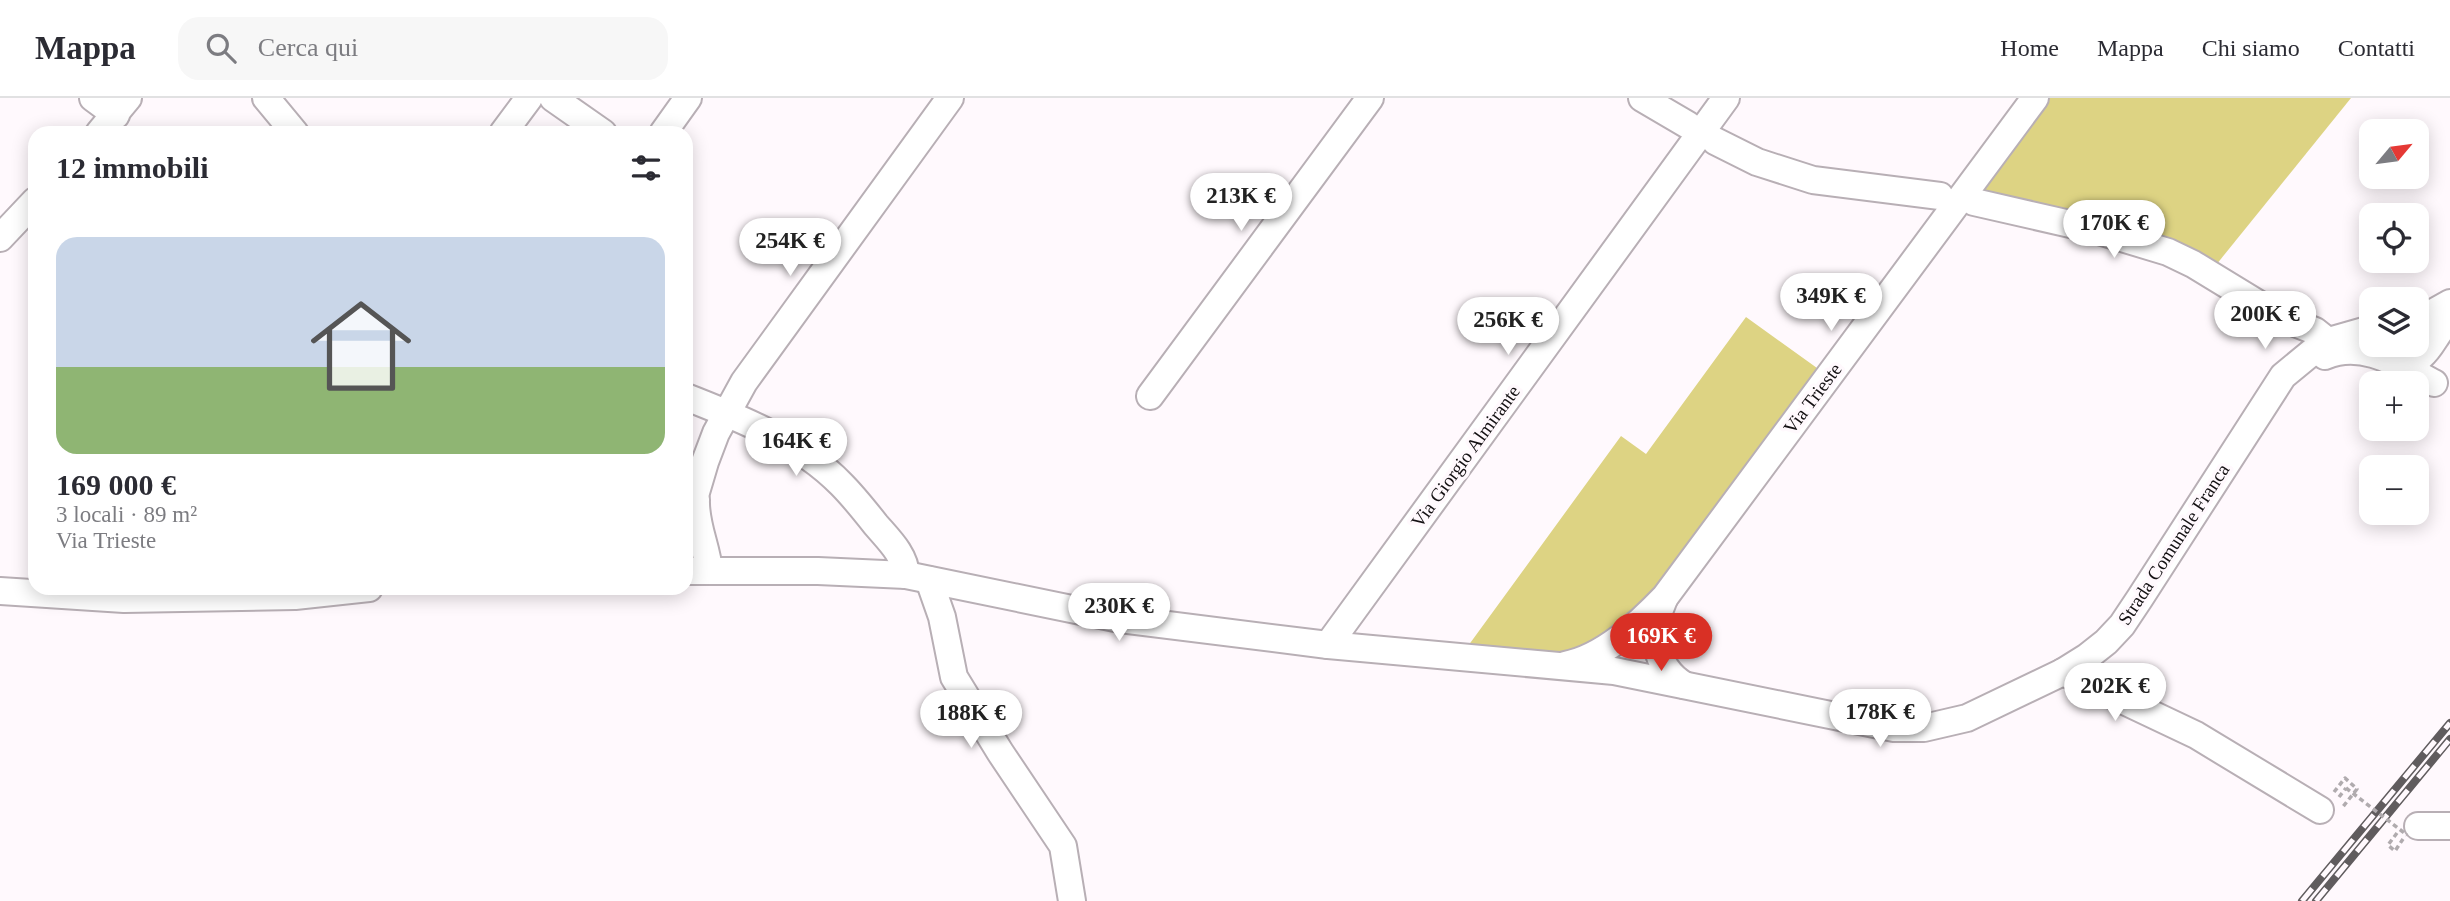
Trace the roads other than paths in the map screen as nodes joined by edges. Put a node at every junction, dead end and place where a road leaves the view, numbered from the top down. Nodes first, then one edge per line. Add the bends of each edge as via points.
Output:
1 (93, 98) edge
2 (266, 98) edge
3 (529, 98) edge
4 (553, 98) edge
5 (688, 98) edge
6 (950, 98) edge
7 (1370, 98) edge
8 (1642, 98) edge
9 (1726, 98) edge
10 (2035, 98) edge
11 (114, 115) edge
12 (1688, 125) dead end
13 (289, 126) edge
14 (508, 126) edge
15 (593, 126) edge
16 (668, 126) edge
17 (1715, 141) dead end
18 (1940, 196) dead end
19 (1974, 202) dead end
20 (28, 208) edge
21 (0, 238) edge
22 (2450, 303) edge
23 (2270, 310) junction
24 (2429, 315) edge
25 (2450, 319) edge
26 (2359, 321) edge
27 (2359, 335) edge
28 (2429, 338) edge
29 (2335, 346) junction
30 (2359, 352) edge
31 (2412, 357) edge
32 (2283, 376) junction
33 (2444, 390) edge
34 (1150, 396) dead end
35 (693, 400) edge
36 (2266, 401) junction
37 (726, 413) junction
38 (697, 491) junction
39 (693, 504) edge
40 (697, 571) edge
41 (918, 577) junction
42 (0, 591) edge
43 (28, 593) edge
44 (62, 595) edge
45 (304, 595) edge
46 (1646, 629) junction
47 (1328, 645) junction
48 (1557, 667) junction
49 (2063, 671) junction
50 (1625, 673) junction
51 (1684, 685) junction
52 (2320, 810) road end
53 (2450, 826) edge
54 (2412, 830) road end
55 (1072, 901) edge

1 - 11 street
2 - 13 street
3 - 14 street
4 - 15 street
5 - 16 street
6 - 37 street
7 - 34 street
8 - 12 street
9 - 47 street, Via Giorgio Almirante
10 - 46 street, Via Trieste via 1665,597
17 - 18 street via 1757,162 1813,180
19 - 23 street via 2168,252
20 - 21 street
22 - 24 street
23 - 26 street
23 - 29 street
23 - 32 street via 2298,336
25 - 28 street
27 - 29 street
29 - 30 street
29 - 32 street via 2317,348
29 - 36 street
31 - 33 street
32 - 36 street
35 - 37 street
36 - 49 street, Strada Comunale Franca via 2122,625 2087,657
37 - 38 street
37 - 41 street via 789,445 840,483
38 - 39 street
38 - 40 street via 697,520 706,551
40 - 41 street, Strada Comunale Franca
41 - 47 street, Strada Comunale Franca via 1120,619
41 - 55 street via 942,617 954,677 1063,846
42 - 43 street
44 - 45 street via 124,599
46 - 48 street via 1583,660
46 - 50 street via 1618,648 1617,665
46 - 51 street via 1663,663
47 - 48 street, Strada Comunale Franca
48 - 50 street, Strada Comunale Franca
49 - 51 street, Strada Comunale Franca via 1967,718 1924,728 1895,728
49 - 52 street via 2188,732
50 - 51 street, Strada Comunale Franca
53 - 54 street

